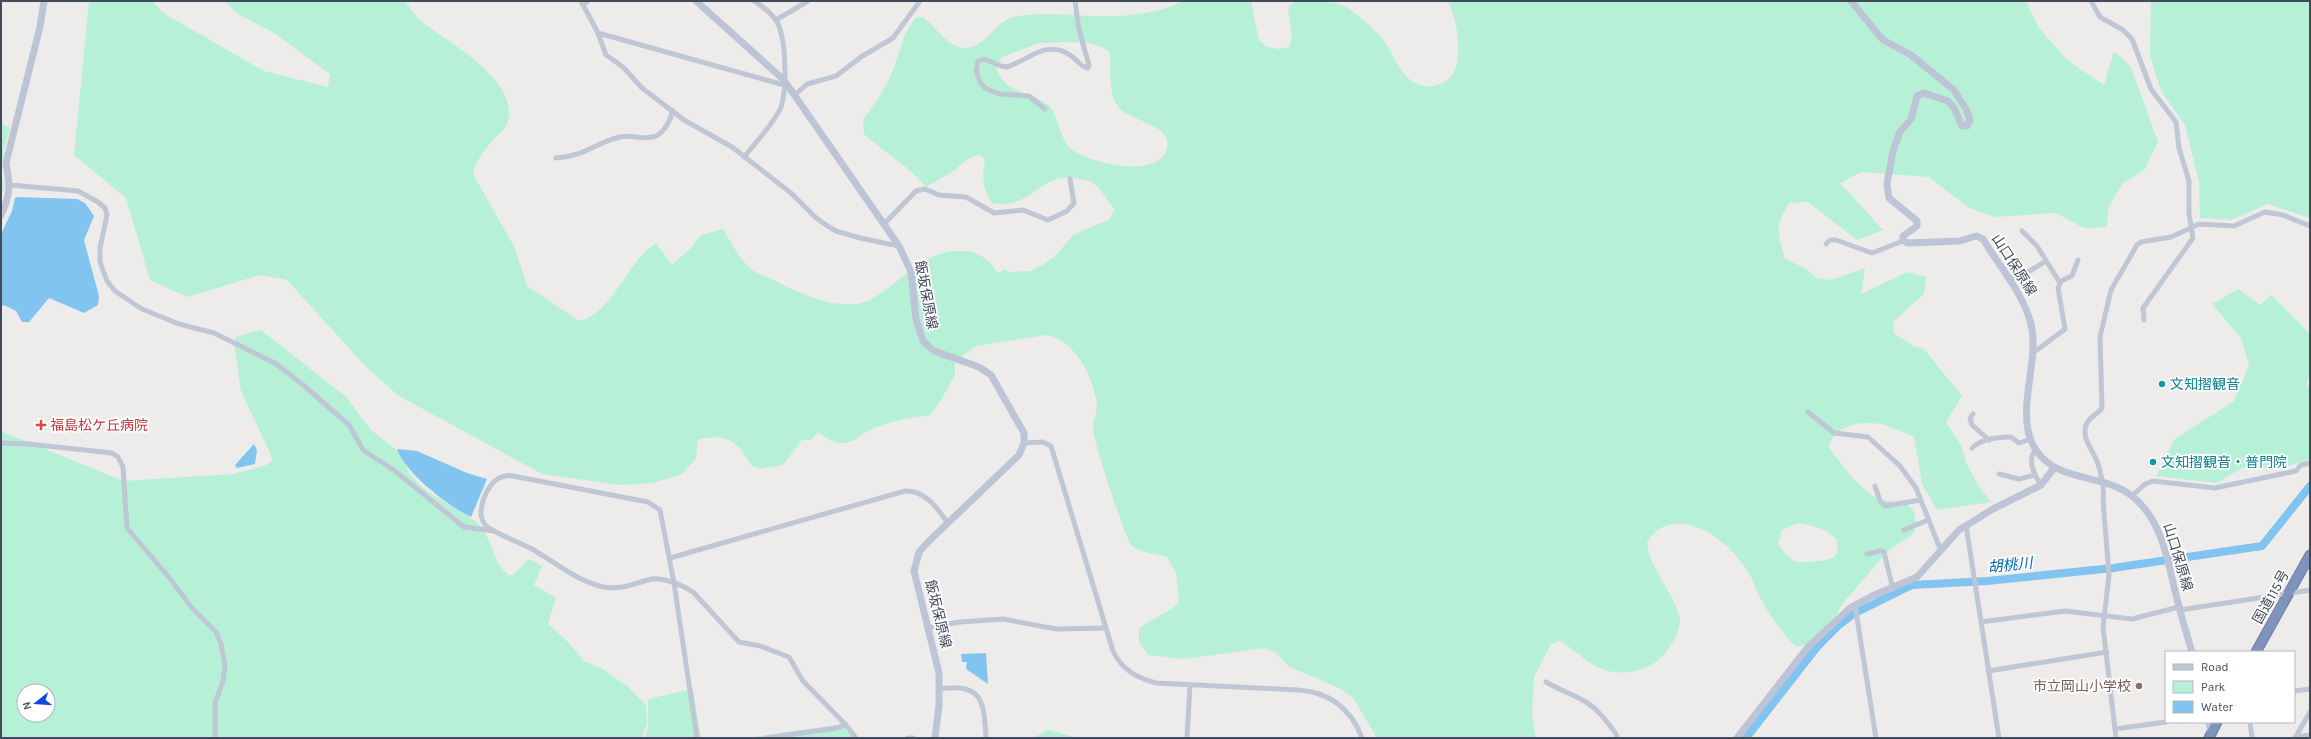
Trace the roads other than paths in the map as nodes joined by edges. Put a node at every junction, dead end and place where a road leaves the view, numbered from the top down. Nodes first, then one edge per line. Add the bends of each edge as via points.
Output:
1 (44, 1) edge
2 (588, 1) edge
3 (696, 1) edge
4 (754, 1) edge
5 (808, 1) edge
6 (920, 1) edge
7 (1075, 1) edge
8 (1851, 1) edge
9 (2091, 1) edge
10 (582, 3) edge
11 (776, 20) junction
12 (598, 33) junction
13 (784, 82) junction
14 (796, 94) junction
15 (1045, 109) dead end
16 (672, 110) junction
17 (744, 157) junction
18 (556, 158) dead end
19 (3, 163) edge
20 (1070, 179) dead end
21 (10, 185) junction
22 (1, 215) edge
23 (884, 224) junction
24 (2192, 226) junction
25 (2310, 226) edge
26 (2022, 232) dead end
27 (1903, 241) junction
28 (1826, 244) dead end
29 (899, 246) junction
30 (2019, 260) dead end
31 (2078, 260) dead end
32 (2046, 261) junction
33 (2016, 272) junction
34 (2010, 282) junction
35 (2060, 282) junction
36 (2144, 320) dead end
37 (2033, 353) junction
38 (1808, 412) dead end
39 (1974, 414) dead end
40 (2031, 439) junction
41 (1989, 440) junction
42 (1024, 443) junction
43 (1, 444) edge
44 (1972, 448) dead end
45 (2036, 450) junction
46 (2310, 463) edge
47 (2054, 468) junction
48 (1999, 474) dead end
49 (2035, 475) junction
50 (2102, 482) junction
51 (2041, 485) junction
52 (1876, 486) dead end
53 (2132, 496) junction
54 (1920, 500) junction
55 (1928, 520) junction
56 (947, 522) junction
57 (1966, 526) junction
58 (1904, 530) dead end
59 (498, 532) junction
60 (1941, 551) junction
61 (1867, 554) dead end
62 (2310, 555) edge
63 (670, 558) junction
64 (674, 583) junction
65 (1893, 589) junction
66 (2310, 590) edge
67 (2289, 594) junction
68 (1856, 605) junction
69 (2180, 608) junction
70 (2104, 614) junction
71 (1981, 622) junction
72 (927, 628) junction
73 (1106, 628) junction
74 (2192, 651) edge
75 (2257, 651) edge
76 (2107, 652) junction
77 (1988, 671) junction
78 (1546, 682) dead end
79 (1190, 685) junction
80 (940, 689) junction
81 (2310, 689) edge
82 (2295, 691) edge
83 (2310, 712) edge
84 (2165, 722) edge
85 (2209, 723) edge
86 (2217, 723) edge
87 (2250, 723) edge
88 (846, 725) junction
89 (2115, 729) junction
90 (2310, 735) edge
91 (2211, 736) edge
92 (215, 738) edge
93 (697, 738) edge
94 (766, 738) edge
95 (856, 738) edge
96 (908, 738) edge
97 (913, 738) edge
98 (935, 738) edge
99 (986, 738) edge
100 (1187, 738) edge
101 (1362, 738) edge
102 (1616, 738) edge
103 (1737, 738) edge
104 (1876, 738) edge
105 (1999, 738) edge
106 (2116, 738) edge
107 (2252, 738) edge
108 (2295, 738) edge

1 - 19 main road via 40,27
2 - 10 street
3 - 13 main road, 飯坂保原線
4 - 11 street
5 - 11 street
6 - 14 street via 887,43 861,57 836,76 807,84
7 - 15 street via 1078,30 1088,68 1063,52 1045,49 1006,67 984,58 976,65 980,82 990,92 1029,96
8 - 27 main road via 1883,40 1911,55 1954,90 1970,120 1967,126 1962,126 1948,101 1924,93 1917,96 1911,119 1900,132 1893,151 1887,184 1889,198 1917,221 1917,226 1904,236
9 - 24 street via 2103,19 2130,37 2151,89 2176,122 2189,181 2189,214
10 - 12 street
11 - 13 street via 782,38
12 - 13 street
12 - 16 street via 609,58 623,68 637,84
13 - 14 main road, 飯坂保原線
13 - 17 street via 781,108
14 - 23 main road, 飯坂保原線
16 - 17 street via 684,120 718,137
16 - 18 street via 665,127 657,135 648,138 622,136 584,153
17 - 29 street via 831,228 860,238
19 - 21 main road
20 - 23 street via 1074,203 1067,211 1048,220 1023,210 994,213 966,198 939,195 923,189 916,191
21 - 22 main road via 9,198
21 - 59 street via 78,191 98,202 107,215 100,248 100,262 103,274 115,291 142,309 179,324 214,333 275,363 348,425 363,450 395,471 464,527
23 - 29 main road, 飯坂保原線
24 - 25 street via 2234,226 2264,212 2283,215
24 - 36 street via 2193,238 2143,308
24 - 50 street via 2171,237 2139,243 2111,290 2099,343 2102,408 2087,422 2085,429 2086,440 2097,463
26 - 32 street via 2037,246
27 - 28 street via 1872,253 1836,240 1830,240
27 - 34 main road, 山口保原線 via 1950,242 1980,237
29 - 42 main road, 飯坂保原線 via 911,272 921,338 934,351 979,367 991,375 1021,424
30 - 33 street
31 - 35 street via 2071,277
32 - 33 street via 2028,272
32 - 35 street
33 - 34 street
34 - 37 main road, 山口保原線 via 2028,312
35 - 37 street via 2058,296 2064,329
37 - 40 main road, 山口保原線 via 2027,416
38 - 54 street via 1834,433 1868,437 1900,466 1916,488
39 - 41 street via 1970,418 1972,425
40 - 41 street via 2021,443 2008,437
40 - 45 main road, 山口保原線
41 - 44 street
42 - 56 main road, 飯坂保原線 via 1019,455
42 - 73 street via 1043,442 1051,446
43 - 92 street via 112,453 118,457 124,471 127,528 193,609 216,632 221,644 225,665 223,680 214,704
45 - 47 main road, 山口保原線
45 - 49 street via 2032,458
46 - 53 street via 2301,465 2296,471 2222,488 2153,481 2145,484
47 - 50 main road, 山口保原線
47 - 51 main road
48 - 49 street via 2019,479
49 - 51 street
50 - 53 main road, 山口保原線
50 - 70 street via 2109,566
51 - 57 main road
52 - 54 street via 1880,501 1885,506
53 - 69 main road, 山口保原線 via 2153,519 2160,533
54 - 55 street
55 - 58 street
55 - 60 street
56 - 63 street via 918,492 905,491
56 - 72 main road, 飯坂保原線 via 919,552 914,565
57 - 60 main road
57 - 71 street
59 - 63 street via 484,524 482,510 491,484 499,477 509,475 652,504 662,512
59 - 64 street via 532,549 582,580 594,584 630,587 654,579
60 - 65 main road via 1917,577
61 - 65 street via 1884,552
62 - 67 highway, 国道115号
63 - 64 street
64 - 88 street via 681,584 694,593 739,642 760,646 789,657 803,681
64 - 93 street
65 - 68 main road
66 - 67 street
67 - 69 street
67 - 75 highway, 国道115号
68 - 103 main road via 1808,647
68 - 104 street
69 - 70 street via 2132,619 2106,617
69 - 74 main road, 山口保原線
70 - 71 street via 2050,611
70 - 76 street
71 - 77 street
72 - 73 street via 960,622 1003,619 1056,629
72 - 80 main road, 飯坂保原線 via 939,673
73 - 79 street via 1118,661 1133,675 1156,683
76 - 77 street
76 - 89 street
77 - 105 street
78 - 102 street via 1596,709 1616,734
79 - 100 street
79 - 101 street via 1317,693 1347,711
80 - 98 main road, 飯坂保原線
80 - 99 street via 961,687 976,694 984,707
81 - 82 street
83 - 108 street
84 - 89 street
85 - 91 main road
86 - 91 highway
87 - 107 street
88 - 94 street
88 - 95 street
89 - 106 street
90 - 108 street
96 - 97 street

